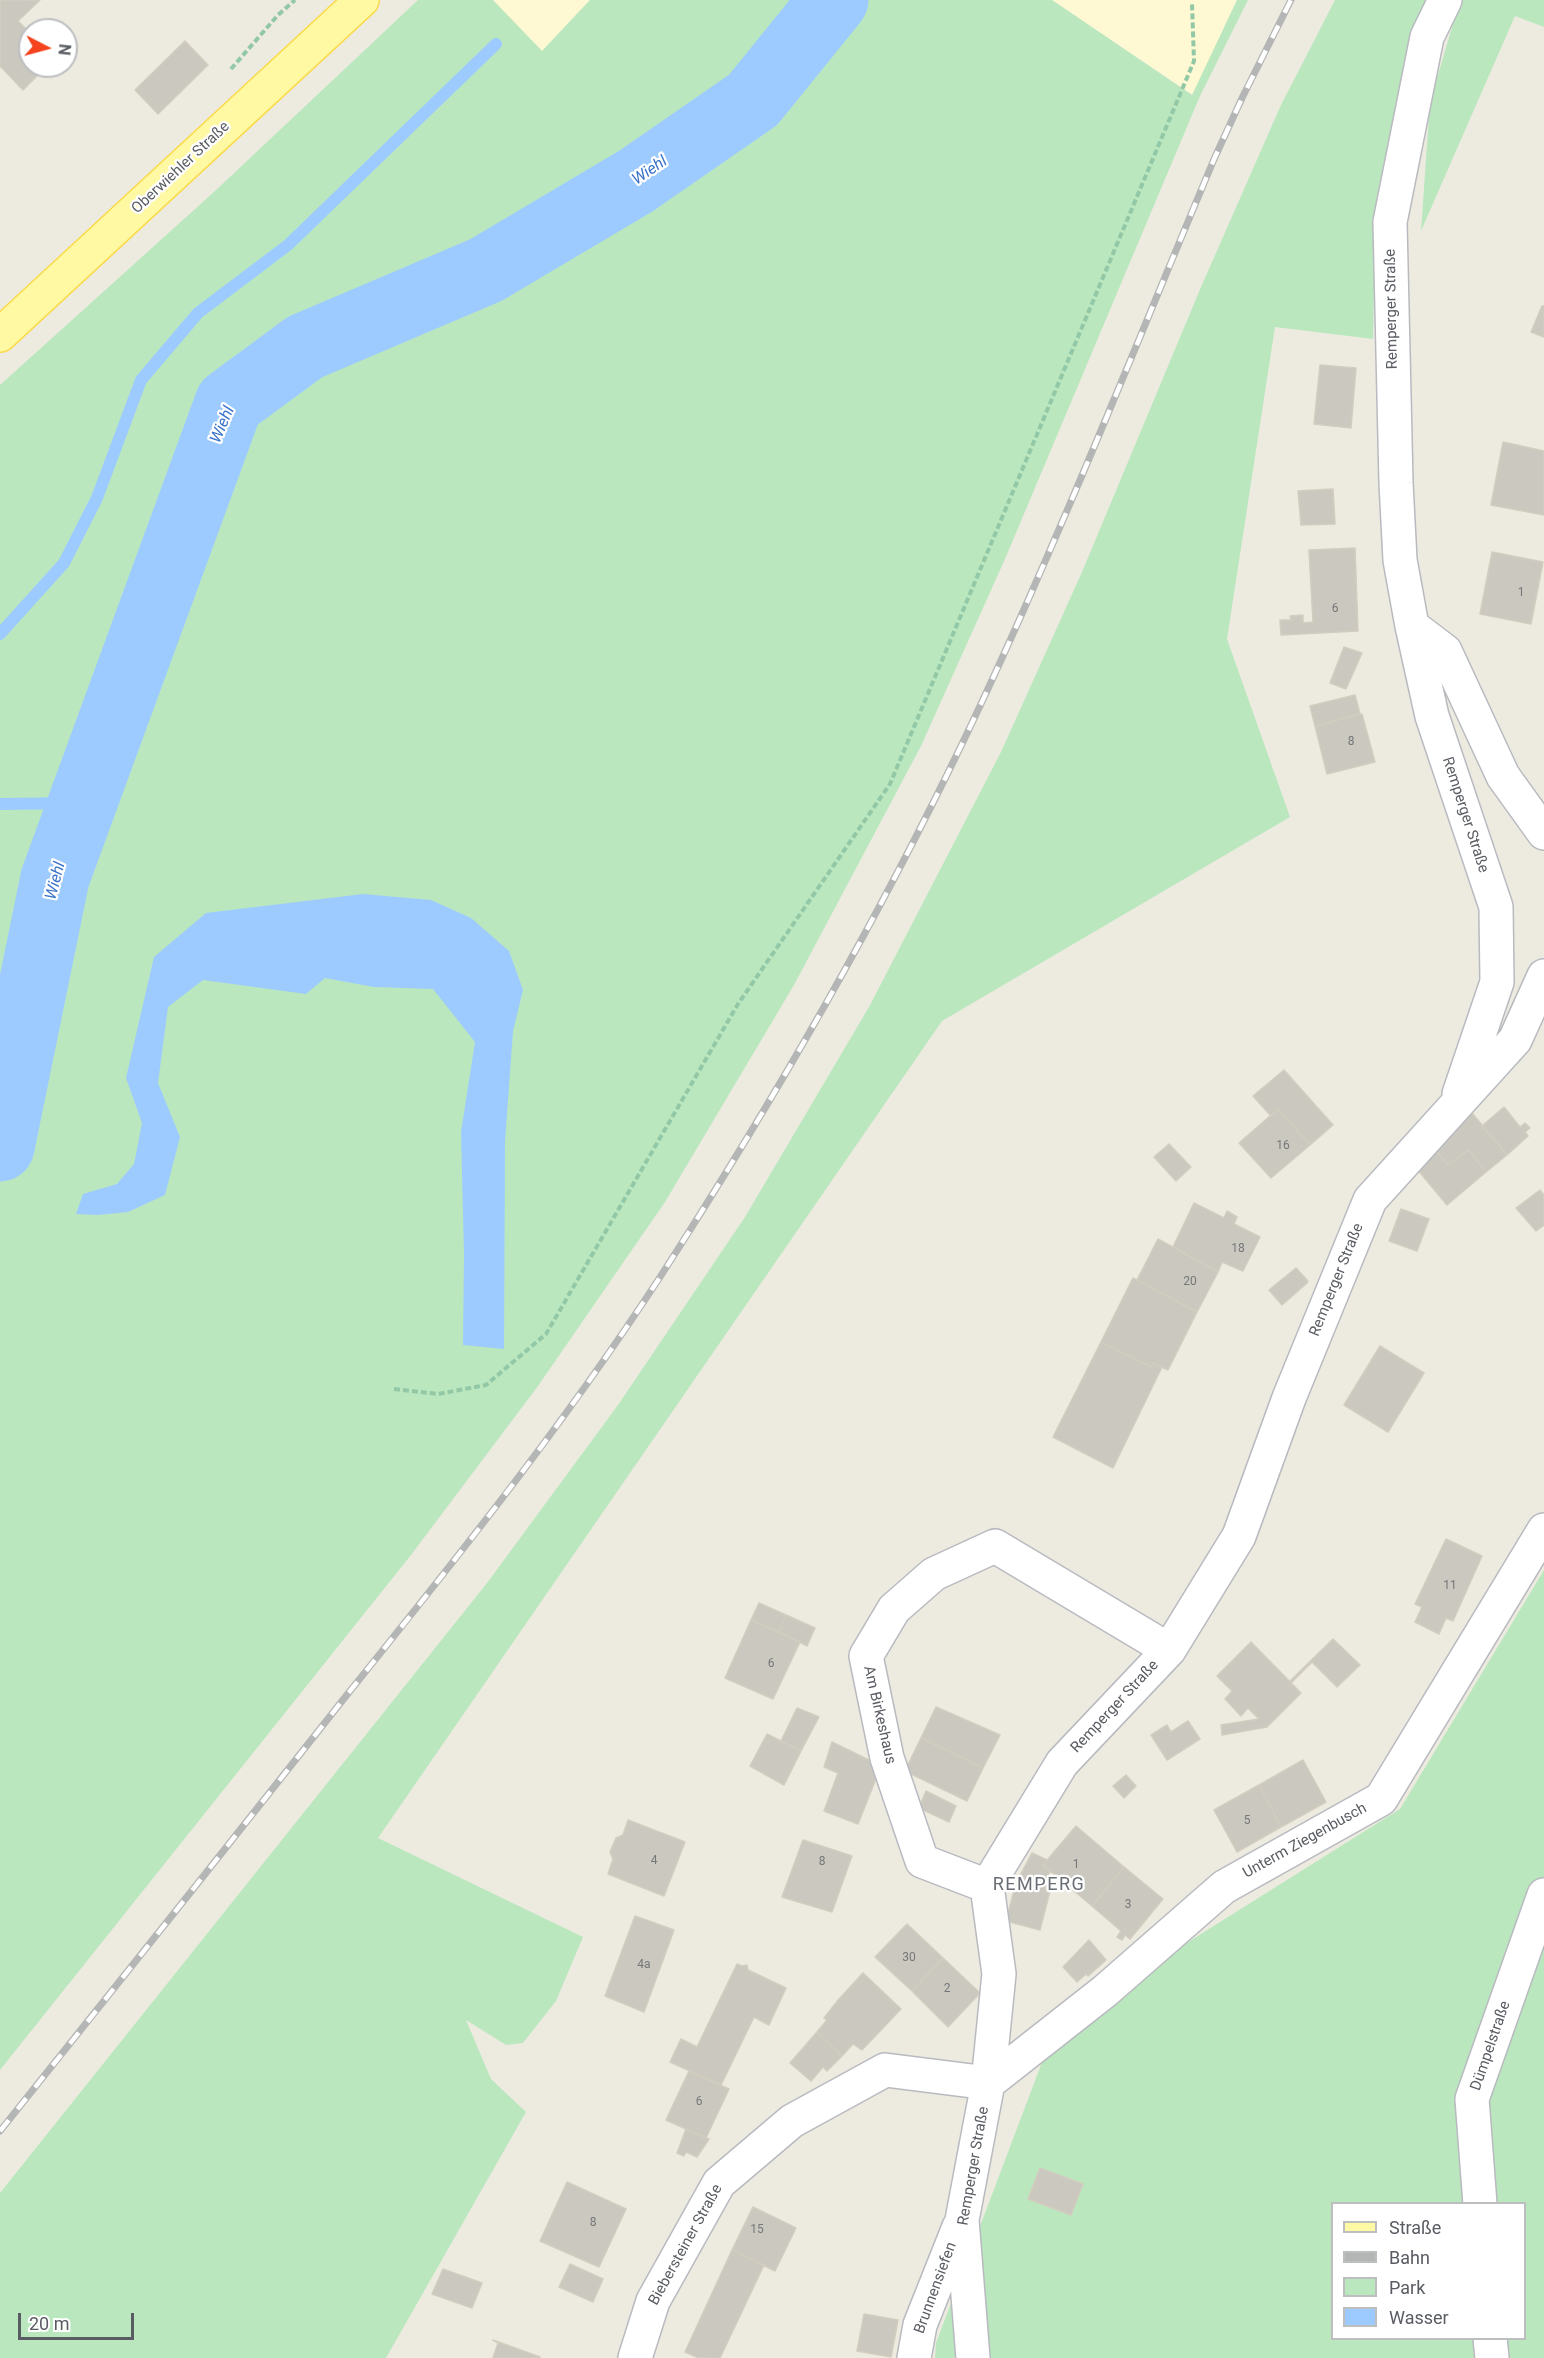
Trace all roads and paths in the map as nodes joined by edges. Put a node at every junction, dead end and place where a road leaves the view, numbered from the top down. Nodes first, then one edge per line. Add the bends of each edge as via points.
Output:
1 (362, 0) edge
2 (1445, 0) edge
3 (1192, 3) dead end
4 (0, 334) edge
5 (1412, 626) junction
6 (1544, 833) edge
7 (1544, 976) edge
8 (1454, 1108) junction
9 (394, 1389) dead end
10 (1544, 1530) edge
11 (1169, 1650) junction
12 (987, 1886) junction
13 (1544, 1895) edge
14 (988, 2083) junction
15 (1480, 2202) edge
16 (962, 2220) junction
17 (1491, 2340) edge
18 (635, 2358) edge
19 (914, 2358) edge
20 (973, 2358) edge
21 (1492, 2358) edge

1 - 4 main road, Oberwiehler Straße
2 - 5 street, Remperger Straße via 1427,37 1390,222 1400,560
3 - 9 path via 1194,61 890,784 738,1004 546,1334 486,1385 438,1394
5 - 6 street via 1445,651 1503,776
5 - 8 street, Remperger Straße via 1432,716 1496,907 1497,982
7 - 8 street, Remperger Straße via 1515,1040
8 - 11 street, Remperger Straße via 1370,1200 1289,1398 1239,1536
10 - 14 street, Unterm Ziegenbusch via 1381,1798 1224,1887 1105,1991
11 - 12 street, Remperger Straße via 1062,1763
11 - 12 street, Am Birkeshaus via 995,1546 934,1574 894,1609 866,1656 891,1768 922,1860
12 - 14 street, Remperger Straße via 999,1974
13 - 15 street, Dümpelstraße via 1472,2099
14 - 16 street, Remperger Straße
14 - 18 street, Biebersteiner Straße via 885,2070 792,2121 719,2183 653,2301
16 - 19 street, Brunnensiefen via 920,2325
16 - 20 street, Remperger Straße
17 - 21 street

